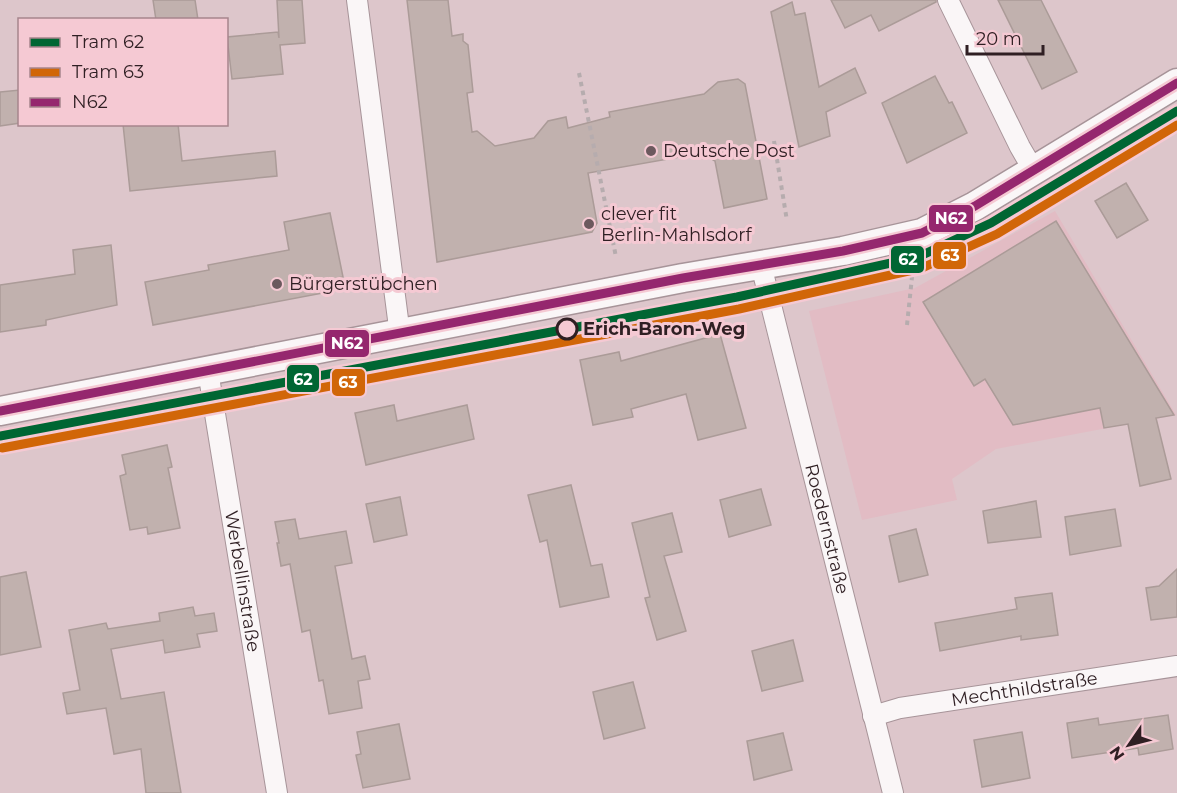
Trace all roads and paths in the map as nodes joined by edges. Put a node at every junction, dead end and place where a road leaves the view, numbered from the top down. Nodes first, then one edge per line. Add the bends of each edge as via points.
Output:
1 (357, 0) edge
2 (948, 0) edge
3 (579, 73) dead end
4 (1177, 83) edge
5 (774, 141) dead end
6 (1034, 171) junction
7 (787, 221) dead end
8 (616, 257) dead end
9 (761, 265) junction
10 (912, 277) dead end
11 (907, 325) dead end
12 (400, 335) junction
13 (208, 371) junction
14 (180, 410) dead end
15 (0, 411) edge
16 (172, 412) dead end
17 (1177, 666) edge
18 (873, 716) junction
19 (277, 793) edge
20 (892, 793) edge

1 - 12 street
2 - 6 street
3 - 8 path
4 - 6 main road
5 - 7 path
6 - 9 main road via 922,233
9 - 12 main road
9 - 18 street, Roedernstraße
10 - 11 path
12 - 13 main road
13 - 15 main road
13 - 19 street, Werbellinstraße
14 - 16 path
17 - 18 street, Mechthildstraße via 900,708
18 - 20 street, Roedernstraße

